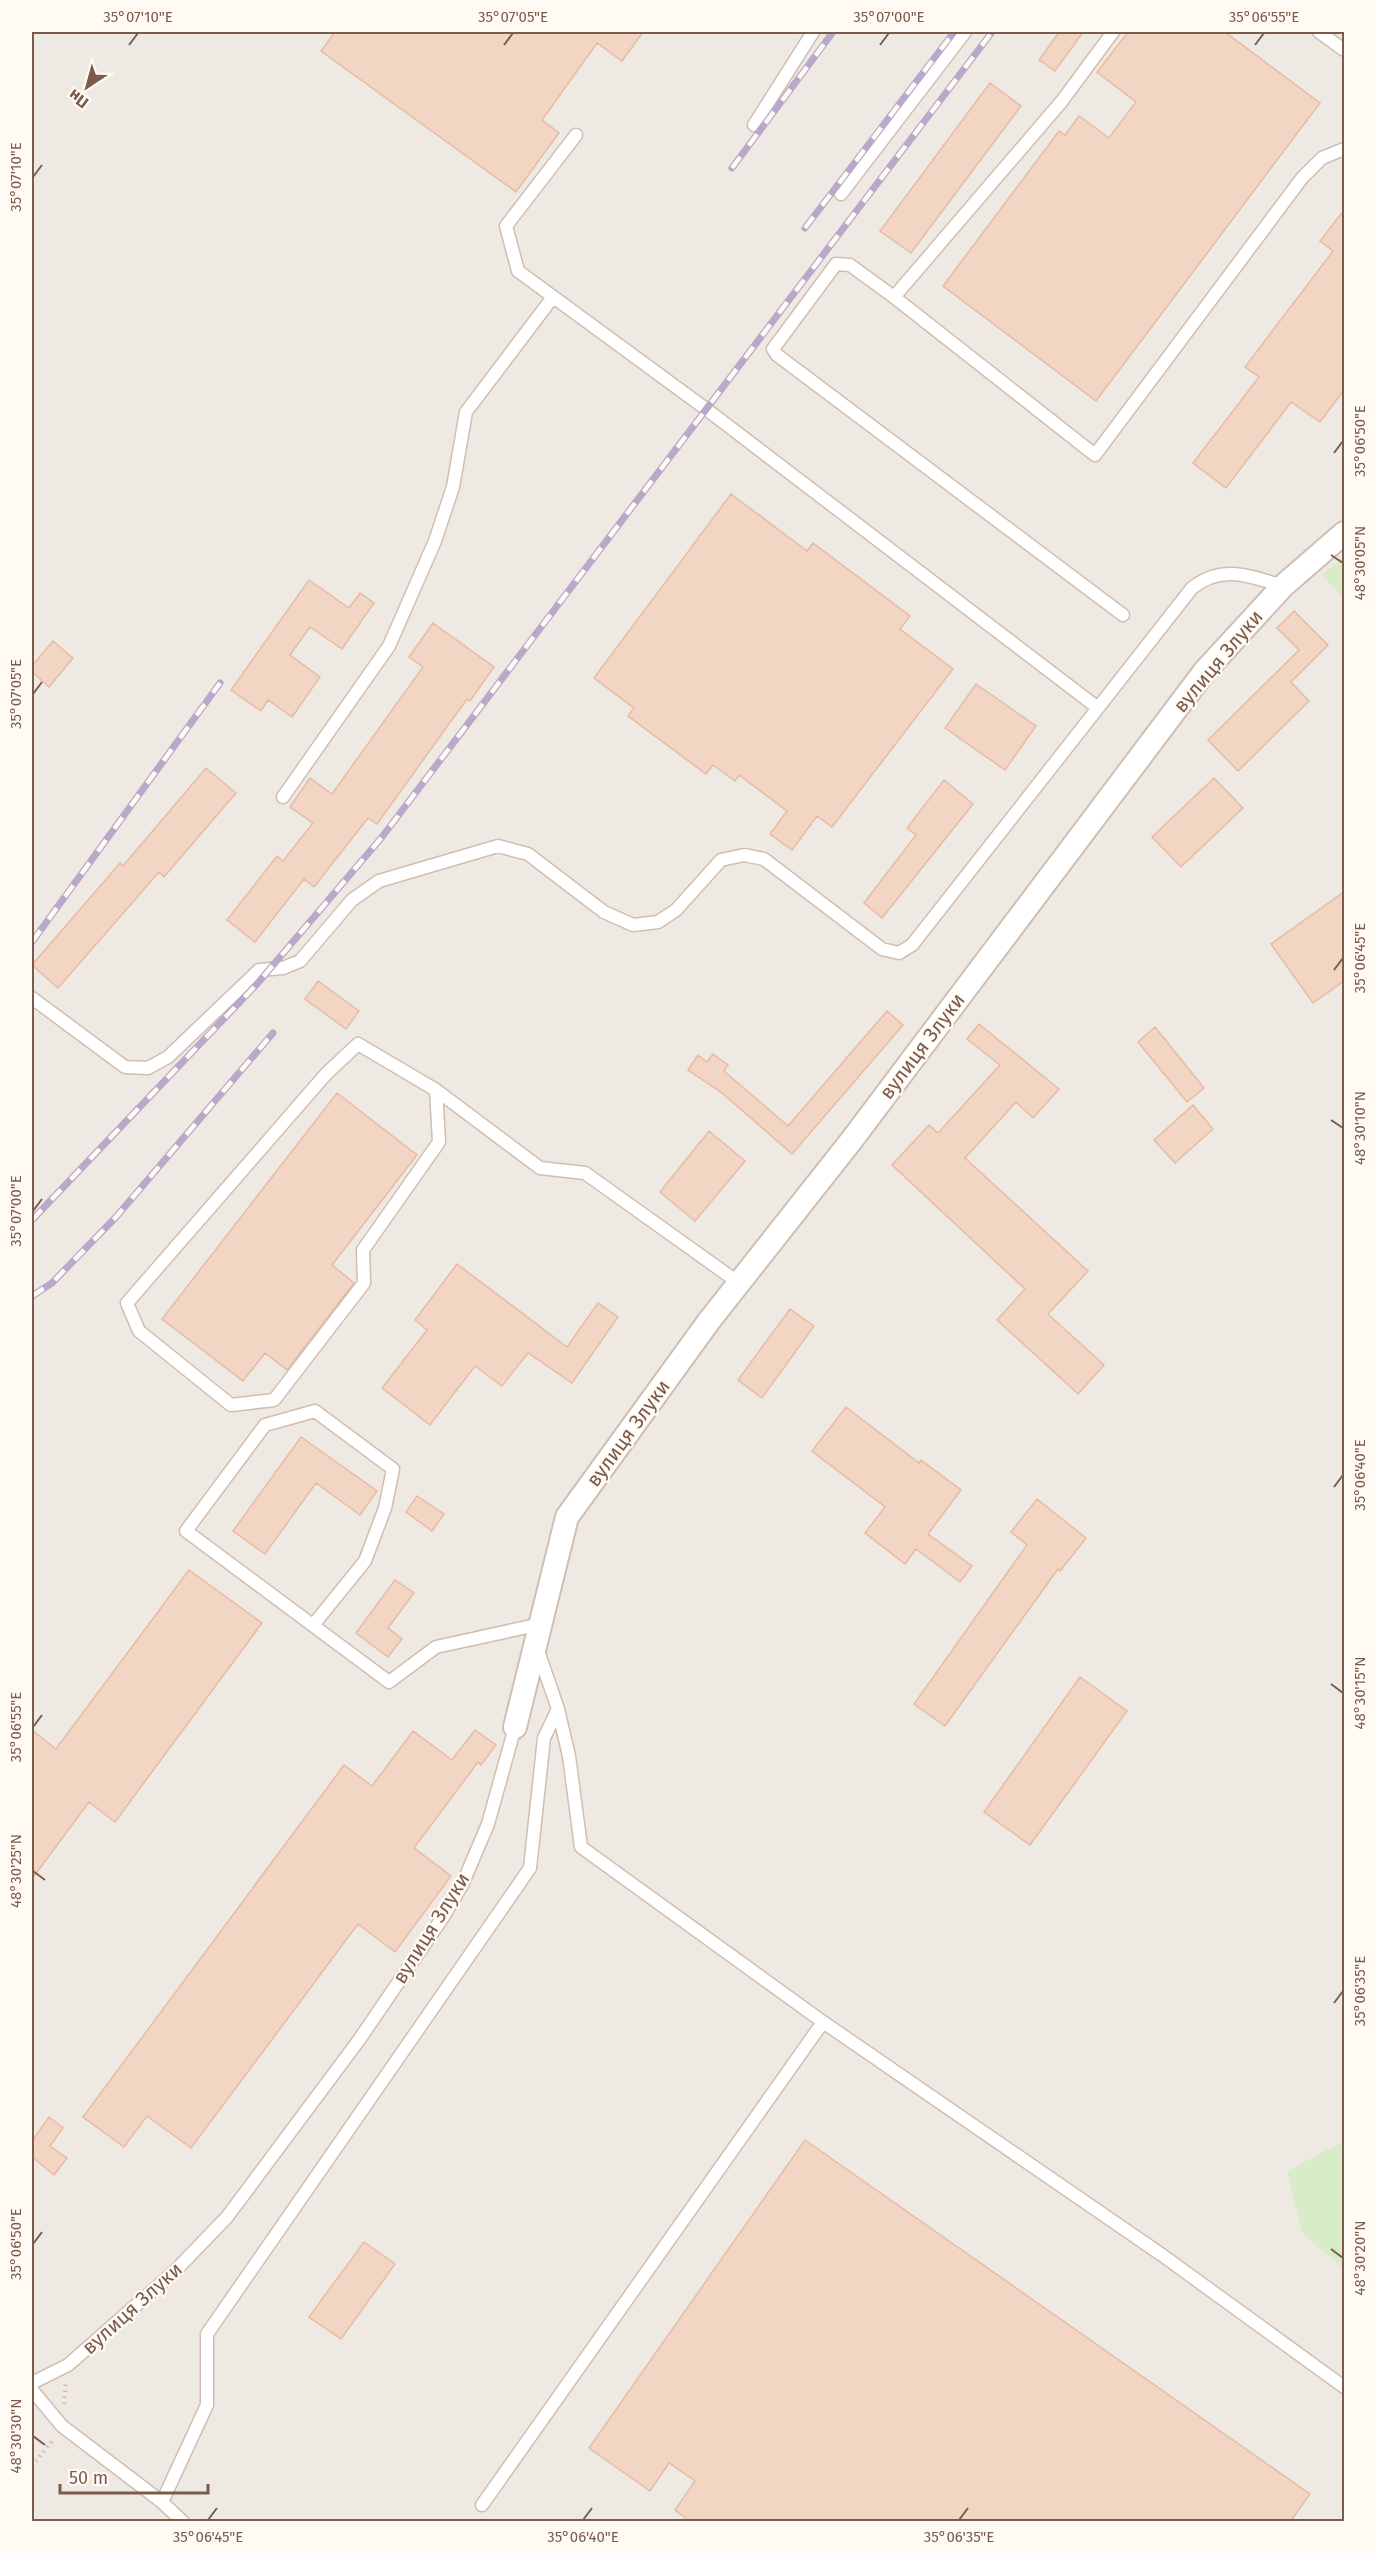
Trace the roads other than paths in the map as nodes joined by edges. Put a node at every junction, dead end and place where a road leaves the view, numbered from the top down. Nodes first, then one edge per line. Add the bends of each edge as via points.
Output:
1 (813, 32) edge
2 (965, 32) edge
3 (1113, 32) edge
4 (1319, 32) edge
5 (1344, 50) edge
6 (754, 125) dead end
7 (576, 135) dead end
8 (1344, 148) edge
9 (841, 194) dead end
10 (553, 297) junction
11 (894, 297) junction
12 (1344, 533) edge
13 (1283, 586) junction
14 (1123, 615) dead end
15 (1098, 708) junction
16 (283, 796) dead end
17 (32, 999) edge
18 (436, 1090) junction
19 (739, 1283) junction
20 (314, 1624) junction
21 (538, 1634) junction
22 (558, 1708) junction
23 (515, 1727) joint
24 (823, 2022) junction
25 (32, 2383) edge
26 (1344, 2387) edge
27 (32, 2390) edge
28 (162, 2502) junction
29 (482, 2505) dead end
30 (183, 2522) edge

1 - 6 lane
2 - 9 lane
3 - 11 lane via 1062,101
4 - 5 lane
7 - 10 lane via 506,226 519,271
8 - 11 lane via 1322,158 1302,178 1095,455
10 - 15 lane
10 - 16 lane via 466,412 453,487 435,541 389,646
11 - 14 lane via 850,265 836,264 773,349
12 - 13 street, вулиця Злуки
13 - 15 lane via 1244,574 1205,578 1192,588
13 - 19 street, вулиця Злуки via 1204,672 851,1141
15 - 17 lane via 912,945 899,953 882,949 764,859 744,855 721,860 675,910 658,922 633,925 604,912 528,854 498,846 379,881 352,900 300,961 283,968 259,970 168,1057 148,1068 125,1066
18 - 18 lane via 439,1142 363,1250 364,1283 274,1400 231,1405 139,1331 127,1303 326,1074 358,1044
18 - 19 lane via 540,1168 585,1173
19 - 21 street, вулиця Злуки via 567,1517
20 - 20 lane via 365,1561 385,1508 393,1469 315,1411 265,1425 186,1531
20 - 21 lane via 389,1682 436,1647
21 - 22 lane
21 - 23 street, вулиця Злуки
22 - 24 lane via 569,1756 580,1847
22 - 28 lane via 544,1738 530,1868 207,2334 207,2405
23 - 25 lane, вулиця Злуки via 488,1824 462,1885 359,2040 220,2225 174,2272 68,2365
24 - 26 lane via 1162,2255
24 - 29 lane
27 - 28 lane via 62,2426
28 - 30 lane

